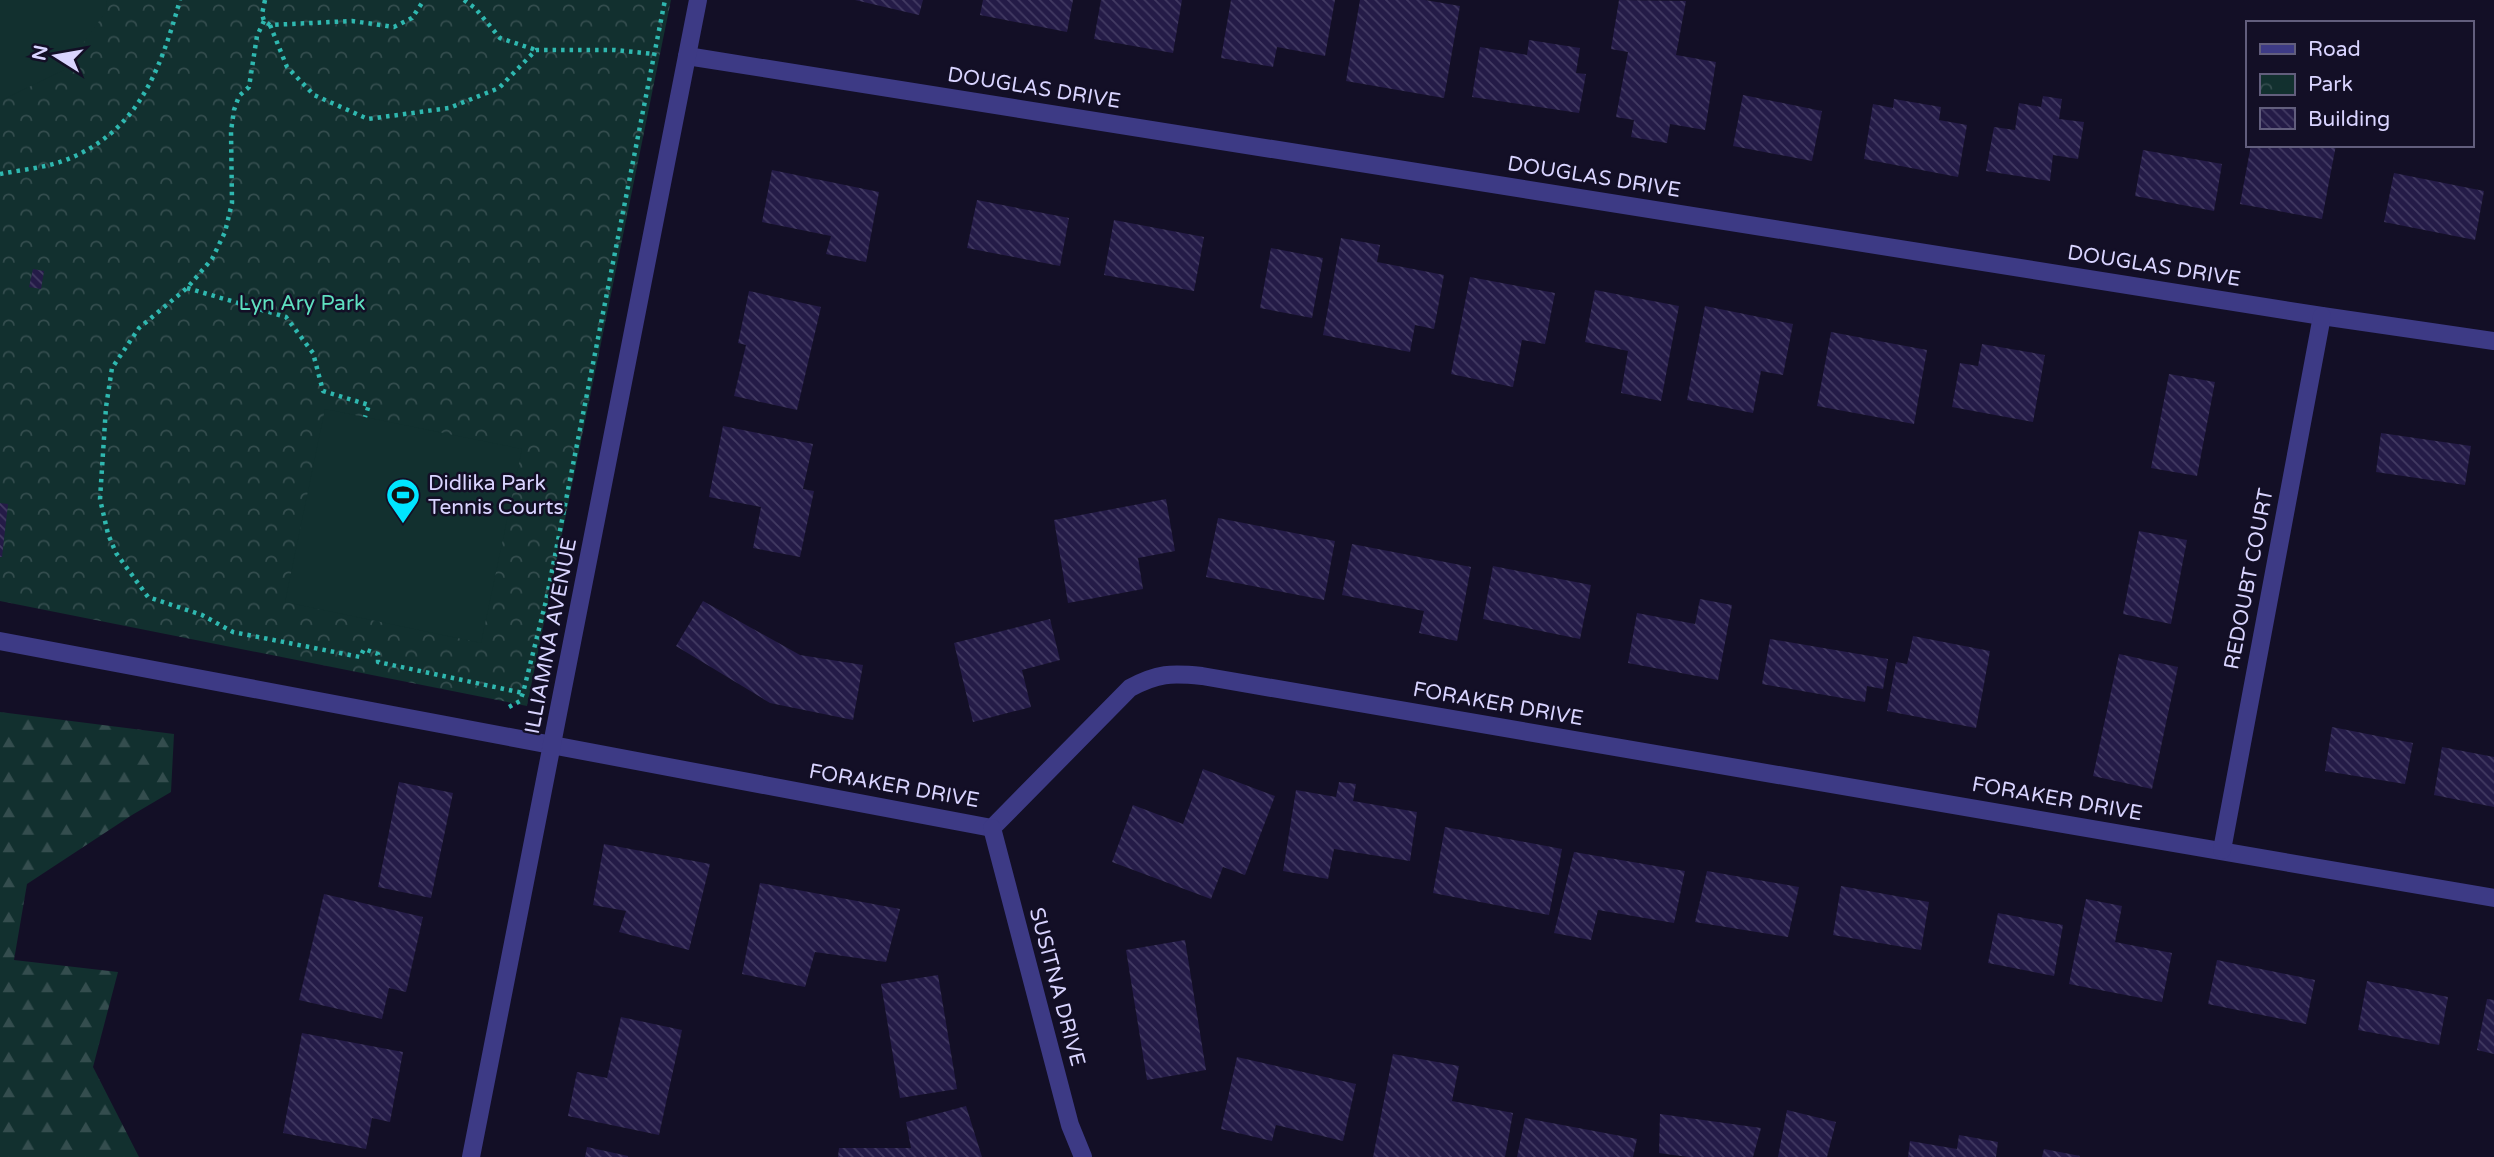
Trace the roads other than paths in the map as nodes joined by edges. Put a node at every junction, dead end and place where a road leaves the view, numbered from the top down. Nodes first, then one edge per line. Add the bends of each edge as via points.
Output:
1 (698, 0) edge
2 (687, 56) junction
3 (2322, 316) junction
4 (2494, 341) edge
5 (0, 641) edge
6 (553, 747) junction
7 (992, 828) junction
8 (2222, 850) junction
9 (2494, 898) edge
10 (471, 1157) edge
11 (1083, 1157) edge

1 - 2 street, ILLIAMNA AVENUE
2 - 3 street, DOUGLAS DRIVE
2 - 6 street, ILLIAMNA AVENUE
3 - 4 street, DOUGLAS DRIVE
3 - 8 street, REDOUBT COURT
5 - 6 street, FORAKER DRIVE
6 - 7 street, FORAKER DRIVE
6 - 10 street, ILLIAMNA AVENUE
7 - 8 street, FORAKER DRIVE via 1130,688 1150,677 1175,674
7 - 11 street, SUSITNA DRIVE via 1070,1125
8 - 9 street, FORAKER DRIVE

